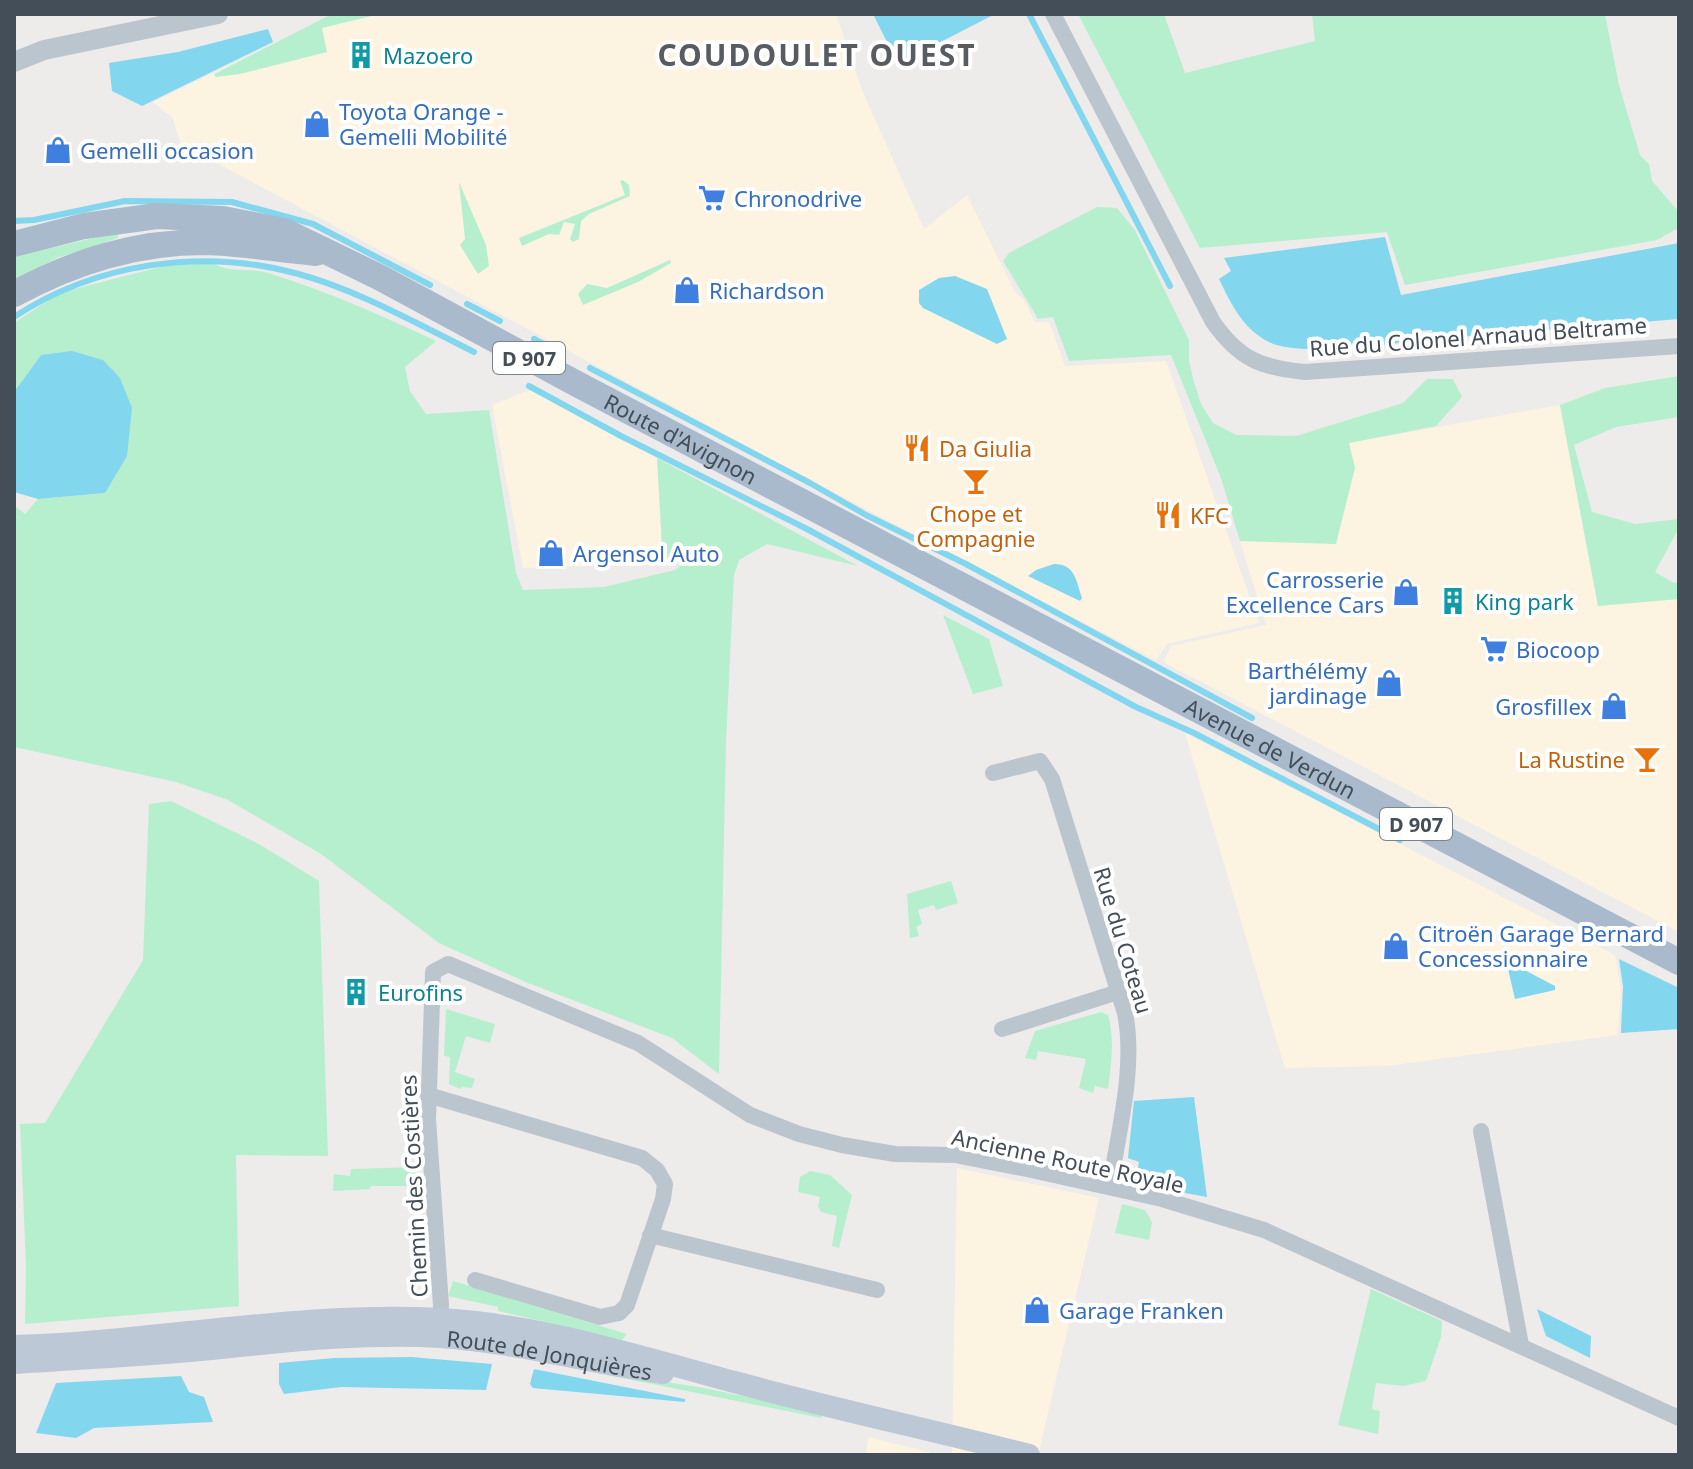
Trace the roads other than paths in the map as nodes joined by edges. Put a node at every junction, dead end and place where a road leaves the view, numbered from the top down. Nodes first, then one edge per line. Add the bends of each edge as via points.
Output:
1 (218, 14) edge
2 (1053, 14) edge
3 (14, 62) edge
4 (14, 244) edge
5 (328, 254) junction
6 (14, 294) edge
7 (1679, 346) edge
8 (1032, 622) joint
9 (993, 773) dead end
10 (1679, 962) edge
11 (448, 964) joint
12 (1118, 992) junction
13 (1002, 1029) dead end
14 (428, 1095) junction
15 (1481, 1131) dead end
16 (1110, 1187) junction
17 (650, 1235) junction
18 (475, 1280) dead end
19 (877, 1290) dead end
20 (440, 1319) junction
21 (508, 1327) junction
22 (353, 1336) junction
23 (119, 1338) junction
24 (467, 1340) junction
25 (1521, 1345) junction
26 (14, 1346) edge
27 (529, 1349) junction
28 (14, 1354) edge
29 (14, 1363) edge
30 (743, 1385) junction
31 (1679, 1418) edge
32 (1029, 1455) edge

1 - 3 street via 44,50
2 - 7 street, Rue du Colonel Arnaud Beltrame via 1213,322 1233,347 1258,363 1305,372
4 - 5 main road, Route d'Avignon / D 907 via 84,226 157,216 223,219 284,231
5 - 6 main road, Route d'Avignon / D 907 via 208,242 142,247 53,273
5 - 8 main road, Route d'Avignon / D 907
8 - 10 main road, Avenue de Verdun / D 907
9 - 12 street, Rue du Coteau via 1040,761 1052,779
11 - 14 street, Chemin des Costières via 433,972
11 - 16 street, Ancienne Route Royale via 638,1043 750,1115 799,1134 895,1154 955,1155
12 - 13 street
12 - 16 street, Rue du Coteau via 1129,1031
14 - 17 street via 642,1158 665,1184
14 - 20 street, Chemin des Costières
15 - 25 street
16 - 25 street, Ancienne Route Royale via 1264,1230
17 - 18 street via 627,1305 610,1316
17 - 19 street
20 - 21 main road, Route de Jonquières
20 - 22 street, Route de Jonquières via 425,1327 376,1326
20 - 23 main road, Route de Jonquières via 322,1318
20 - 24 main road
21 - 27 main road via 527,1340
21 - 30 main road, Route de Jonquières via 621,1349
22 - 24 main road, Route de Jonquières
22 - 29 main road, Route de Jonquières
23 - 26 main road, Route de Jonquières
23 - 28 street, Route de Jonquières via 95,1349
24 - 27 main road, Route de Jonquières
25 - 31 street, Ancienne Route Royale
27 - 30 main road, Route de Jonquières
30 - 32 main road, Route de Jonquières

